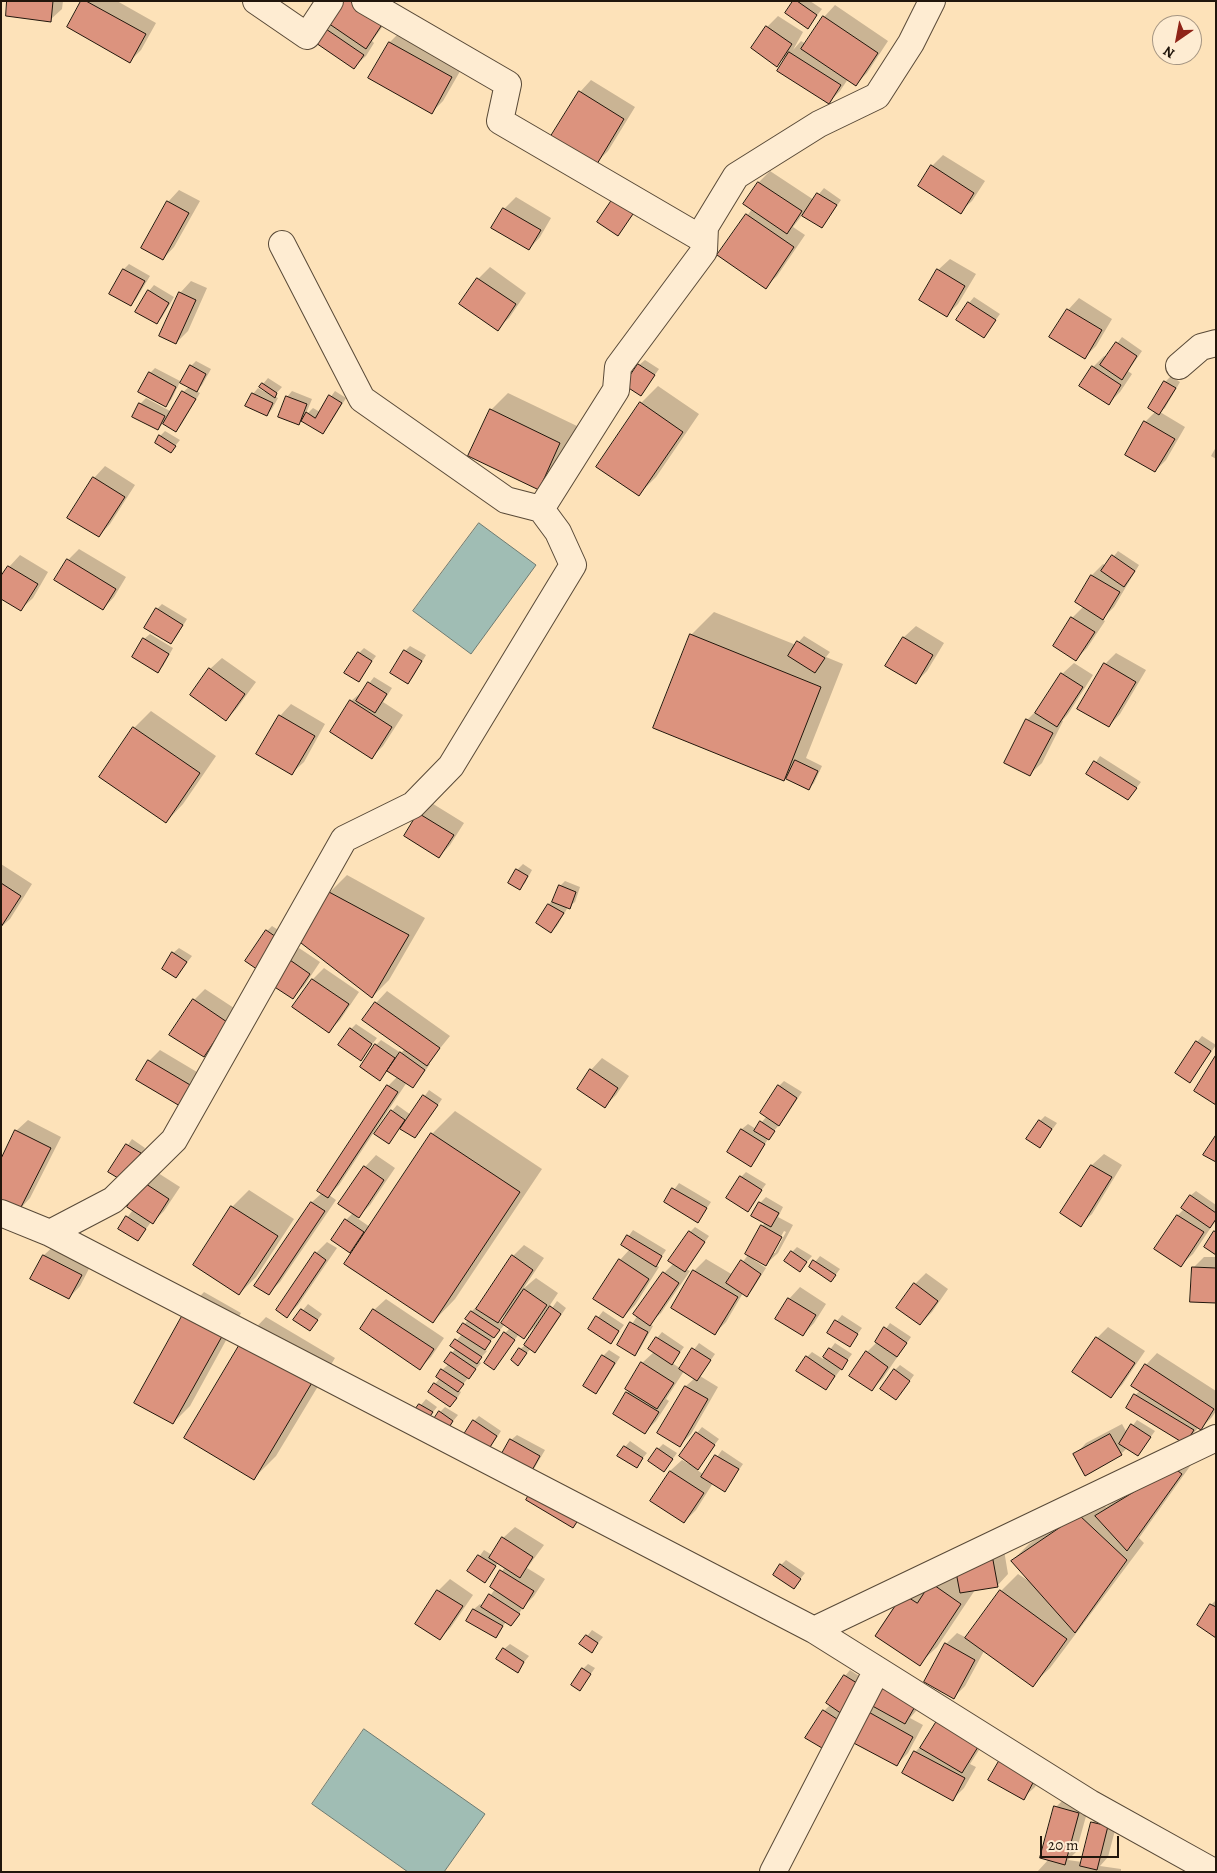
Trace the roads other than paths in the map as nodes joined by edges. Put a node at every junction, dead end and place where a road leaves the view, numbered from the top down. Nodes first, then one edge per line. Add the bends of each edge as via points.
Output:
1 (256, 1) edge
2 (330, 1) edge
3 (364, 1) edge
4 (932, 1) edge
5 (704, 240) junction
6 (282, 244) dead end
7 (1216, 343) edge
8 (1179, 366) dead end
9 (542, 509) junction
10 (1, 1213) edge
11 (50, 1233) junction
12 (1216, 1438) edge
13 (814, 1630) junction
14 (877, 1670) junction
15 (773, 1872) edge
16 (1214, 1872) edge

1 - 2 street via 307,36
3 - 5 street via 508,84 500,121
4 - 5 street via 911,43 876,96 819,124 736,176 705,227
5 - 9 street via 704,250 618,367 616,390
6 - 9 street via 362,399 506,500
7 - 8 street via 1201,348
9 - 11 street via 558,532 573,565 452,766 413,805 344,839 174,1140 113,1200
10 - 11 street
11 - 13 street
12 - 13 street
13 - 14 street
14 - 15 street
14 - 16 street via 1090,1803

